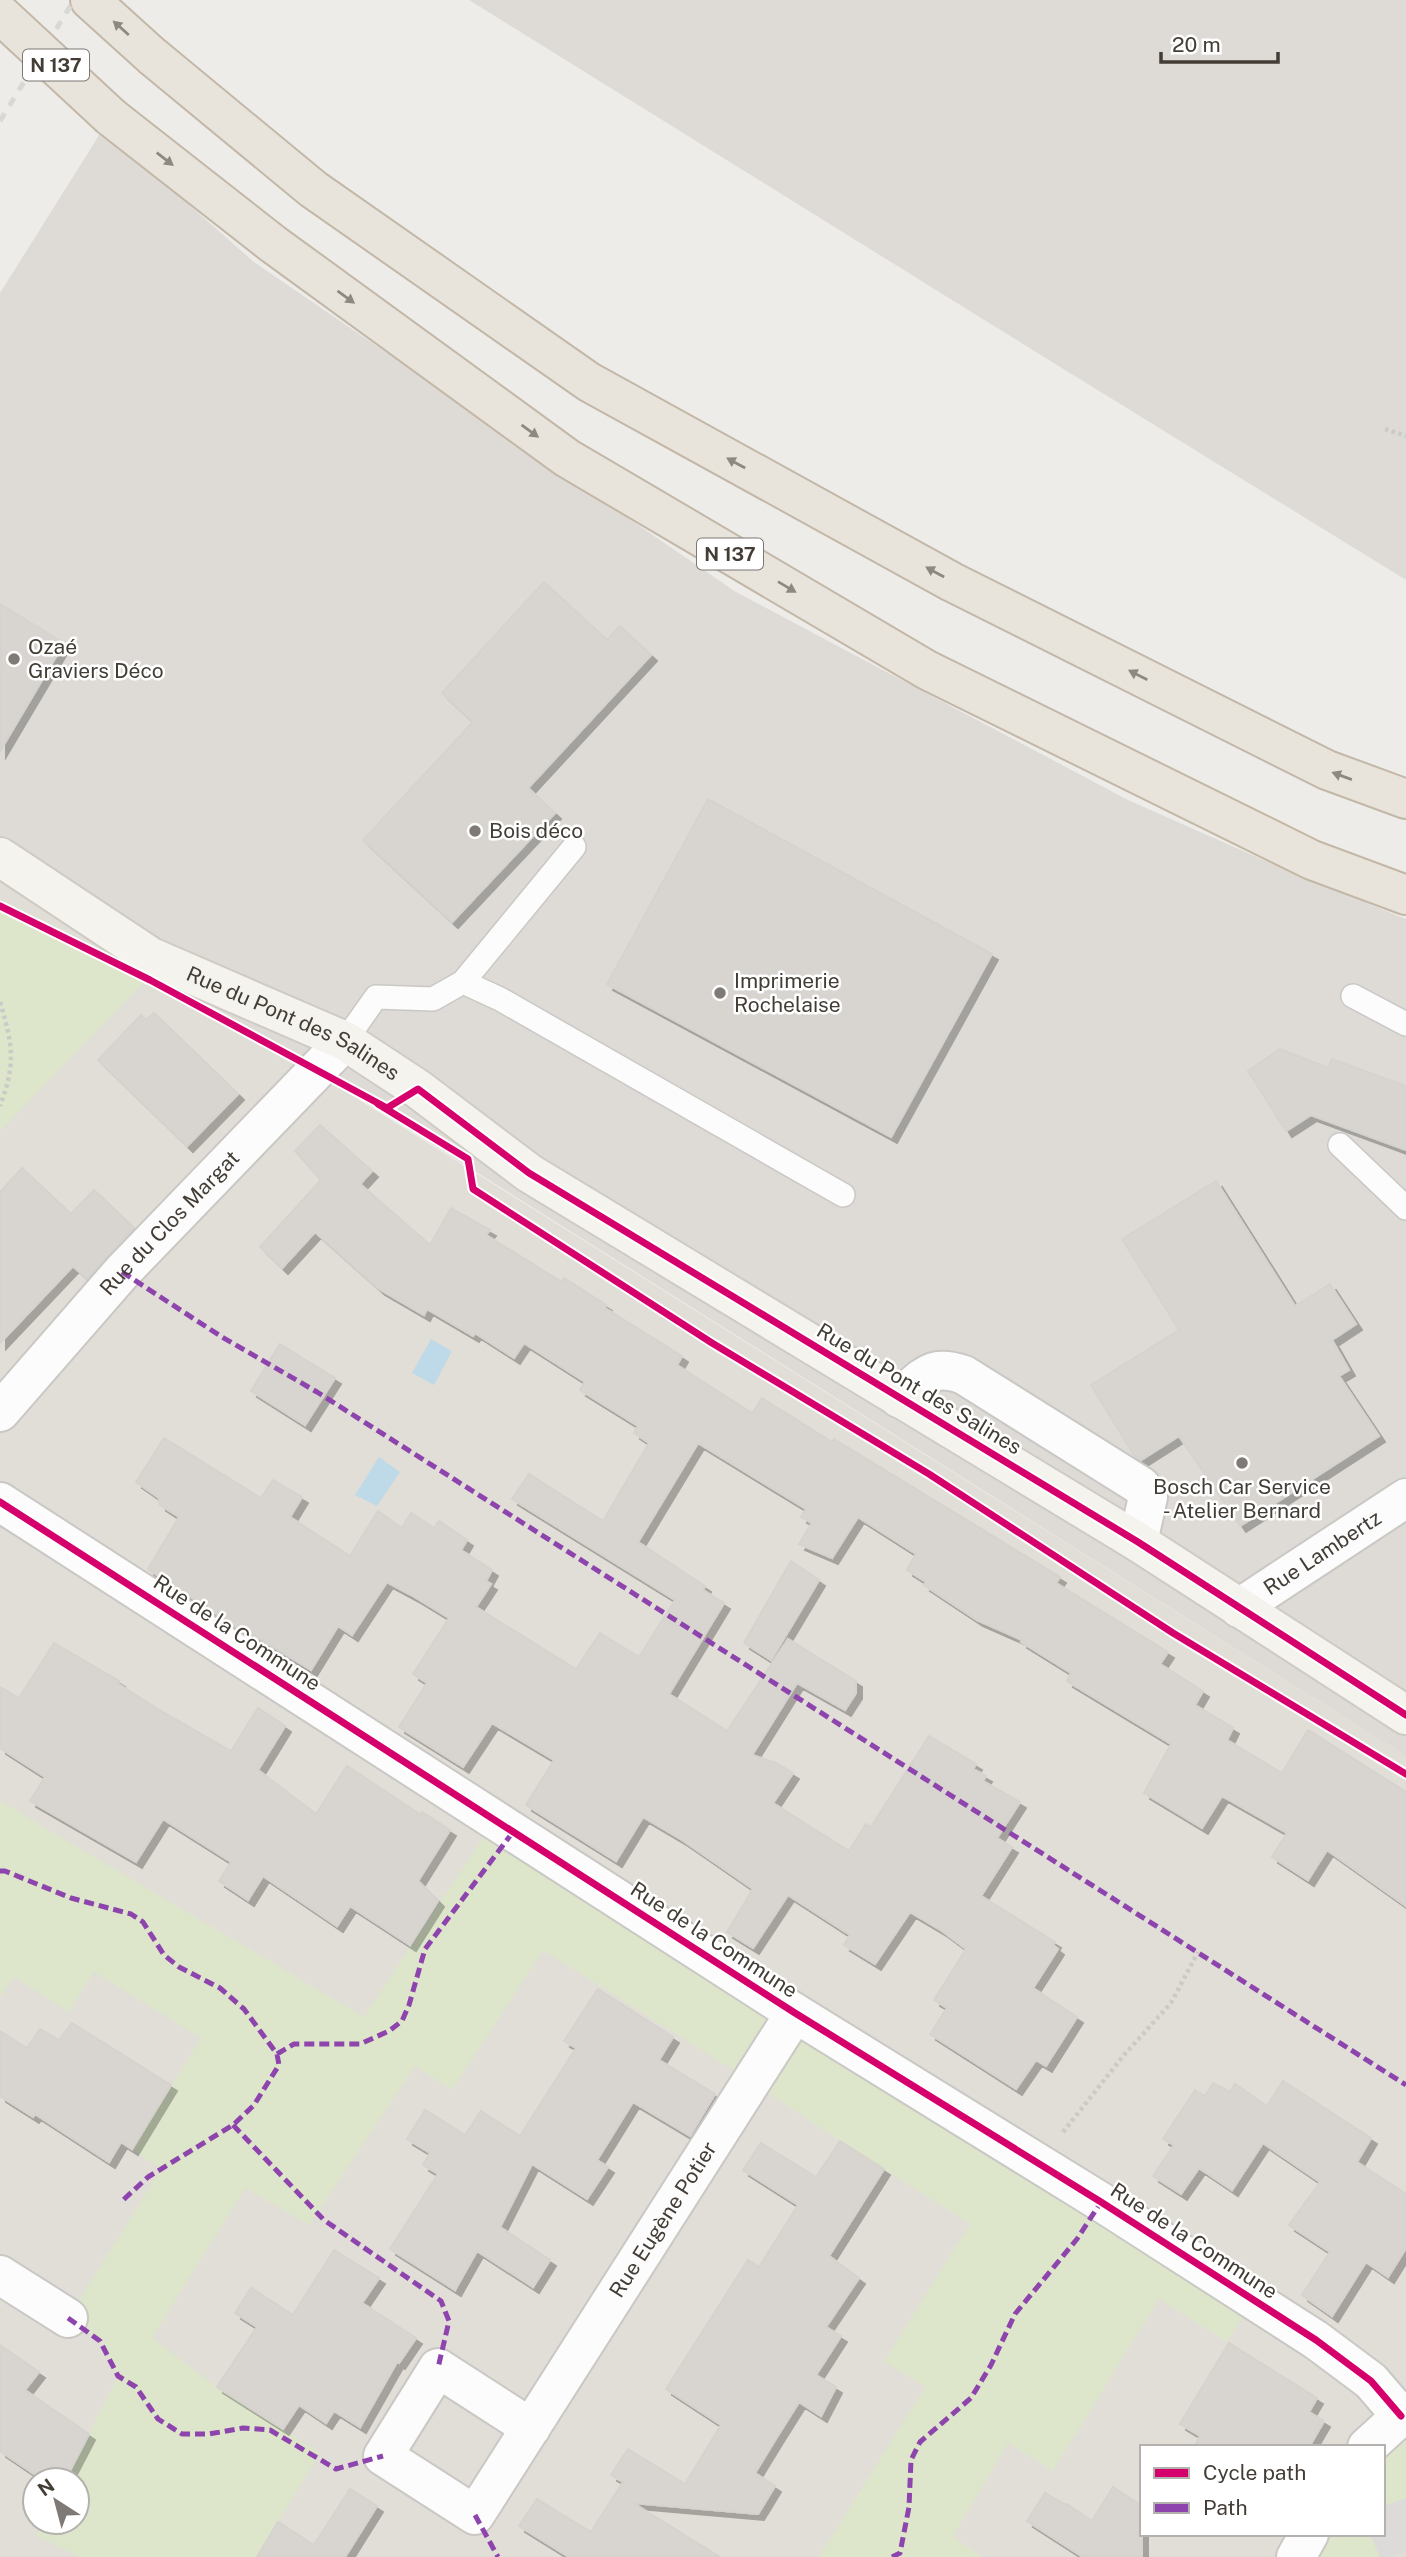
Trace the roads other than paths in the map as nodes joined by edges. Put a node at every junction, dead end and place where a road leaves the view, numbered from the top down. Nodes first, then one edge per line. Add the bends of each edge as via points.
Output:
1 (90, 0) edge
2 (0, 14) edge
3 (1406, 799) edge
4 (574, 847) dead end
5 (0, 857) edge
6 (1406, 895) edge
7 (463, 982) junction
8 (1353, 996) dead end
9 (1406, 1024) edge
10 (345, 1041) junction
11 (1340, 1145) dead end
12 (844, 1195) dead end
13 (1406, 1208) edge
14 (899, 1398) junction
15 (0, 1412) edge
16 (1406, 1498) edge
17 (0, 1502) edge
18 (1138, 1542) junction
19 (1240, 1608) junction
20 (1406, 1715) edge
21 (795, 2013) junction
22 (0, 2274) edge
23 (68, 2318) dead end
24 (1404, 2416) edge
25 (531, 2428) dead end
26 (1369, 2445) edge
27 (1308, 2536) edge
28 (1296, 2557) edge

3 -> 1 highway via 1327,770 952,582 589,382 313,189
2 -> 6 highway, N 137, bridge via 111,117 273,244 567,458 927,670 1312,860
4 - 7 lane
5 - 10 street, Rue du Pont des Salines via 151,957
7 - 10 lane via 433,999 376,998
7 - 12 lane
8 - 9 lane
10 - 14 street, Rue du Pont des Salines via 530,1172
10 - 15 street, Rue du Clos Margat via 122,1272
11 - 13 lane
14 - 18 street, Rue du Pont des Salines
14 - 18 street, Rue du Pont des Salines via 930,1373 945,1368 964,1375 1141,1486 1148,1496
16 - 19 street, Rue Lambertz
17 - 21 street, Rue de la Commune
18 - 19 street, Rue du Pont des Salines
19 - 20 street, Rue du Pont des Salines
21 - 24 street, Rue de la Commune via 1316,2340 1371,2381
21 - 25 street, Rue Eugène Potier
22 - 23 street
24 - 26 street
27 - 28 street

